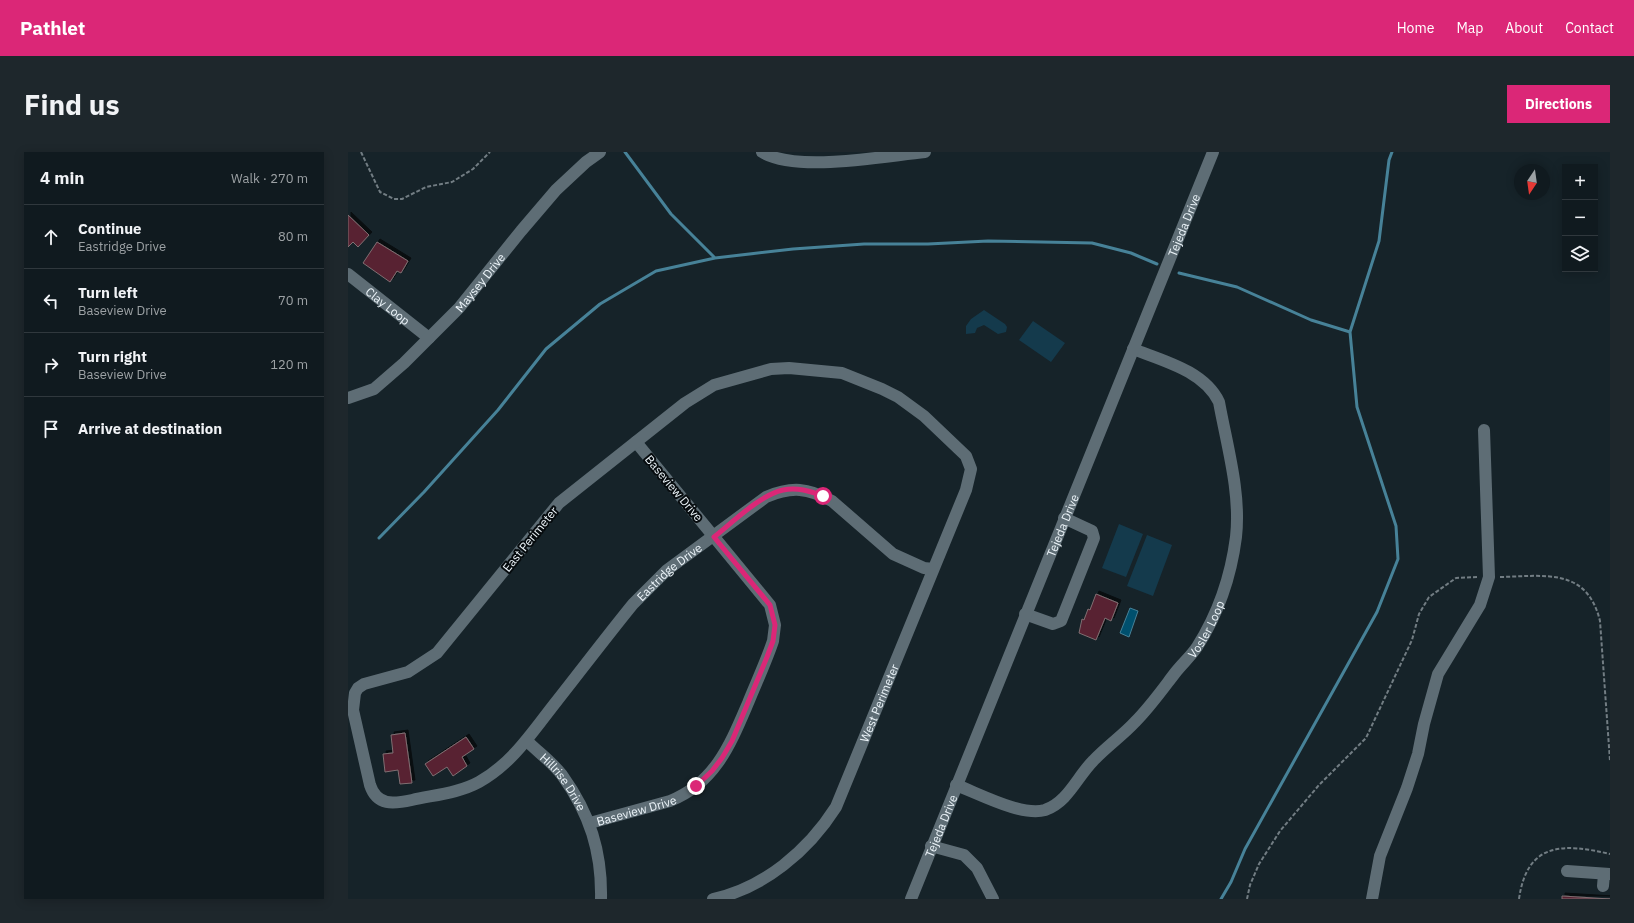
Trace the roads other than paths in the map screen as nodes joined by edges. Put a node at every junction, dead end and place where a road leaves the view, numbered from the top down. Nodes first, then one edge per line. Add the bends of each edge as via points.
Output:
1 (600, 152) edge
2 (762, 152) edge
3 (925, 152) edge
4 (1210, 153) edge
5 (348, 274) edge
6 (429, 338) junction
7 (1133, 349) junction
8 (348, 398) edge
9 (1484, 430) dead end
10 (636, 442) junction
11 (962, 453) joint
12 (1064, 518) junction
13 (714, 537) junction
14 (933, 569) junction
15 (1025, 614) junction
16 (527, 741) junction
17 (956, 785) junction
18 (590, 823) junction
19 (931, 846) junction
20 (1567, 871) dead end
21 (1607, 874) edge
22 (1603, 886) dead end
23 (601, 899) edge
24 (713, 899) edge
25 (911, 899) edge
26 (993, 899) edge
27 (1372, 899) edge

1 - 6 street, Maysey Drive via 556,190 459,308
2 - 3 street via 787,162 824,162
4 - 7 street, Tejeda Drive
5 - 6 street, Clay Loop
6 - 8 street, Maysey Drive via 374,388
7 - 12 street, Tejeda Drive
7 - 17 street, Vosler Loop via 1196,376 1213,390 1219,402 1236,496 1237,516 1228,577 1216,612 1196,649 1148,708 1093,761 1054,806 1036,812 1024,810
9 - 27 street via 1489,577 1480,605 1438,674 1409,781 1380,856
10 - 11 street, East Perimeter via 685,403 714,386 771,369 809,369 842,373 882,388 924,416
10 - 13 street, Baseview Drive
10 - 16 street, East Perimeter via 559,503 437,653 408,672 364,684 355,693 353,710 370,785 373,794 380,800 397,803 459,790 477,783 499,768
11 - 14 street, West Perimeter via 970,462 971,469 966,490
12 - 15 street, Tejeda Drive
12 - 15 street via 1092,531 1094,538 1061,621 1053,624
13 - 14 street, Eastridge Drive via 766,497 782,490 797,489 832,500 893,554 924,568
13 - 16 street, Eastridge Drive via 667,570 633,604
13 - 18 street, Baseview Drive via 770,605 775,625 773,641 732,741 712,771 682,796
14 - 24 street, West Perimeter via 842,795 827,822 780,868 743,890
15 - 17 street, Tejeda Drive
16 - 18 street, Hillrise Drive via 561,774
17 - 19 street, Tejeda Drive
18 - 23 street, Hillrise Drive via 600,864
19 - 25 street, Tejeda Drive
19 - 26 street via 964,855 977,868
20 - 21 street
21 - 22 street

